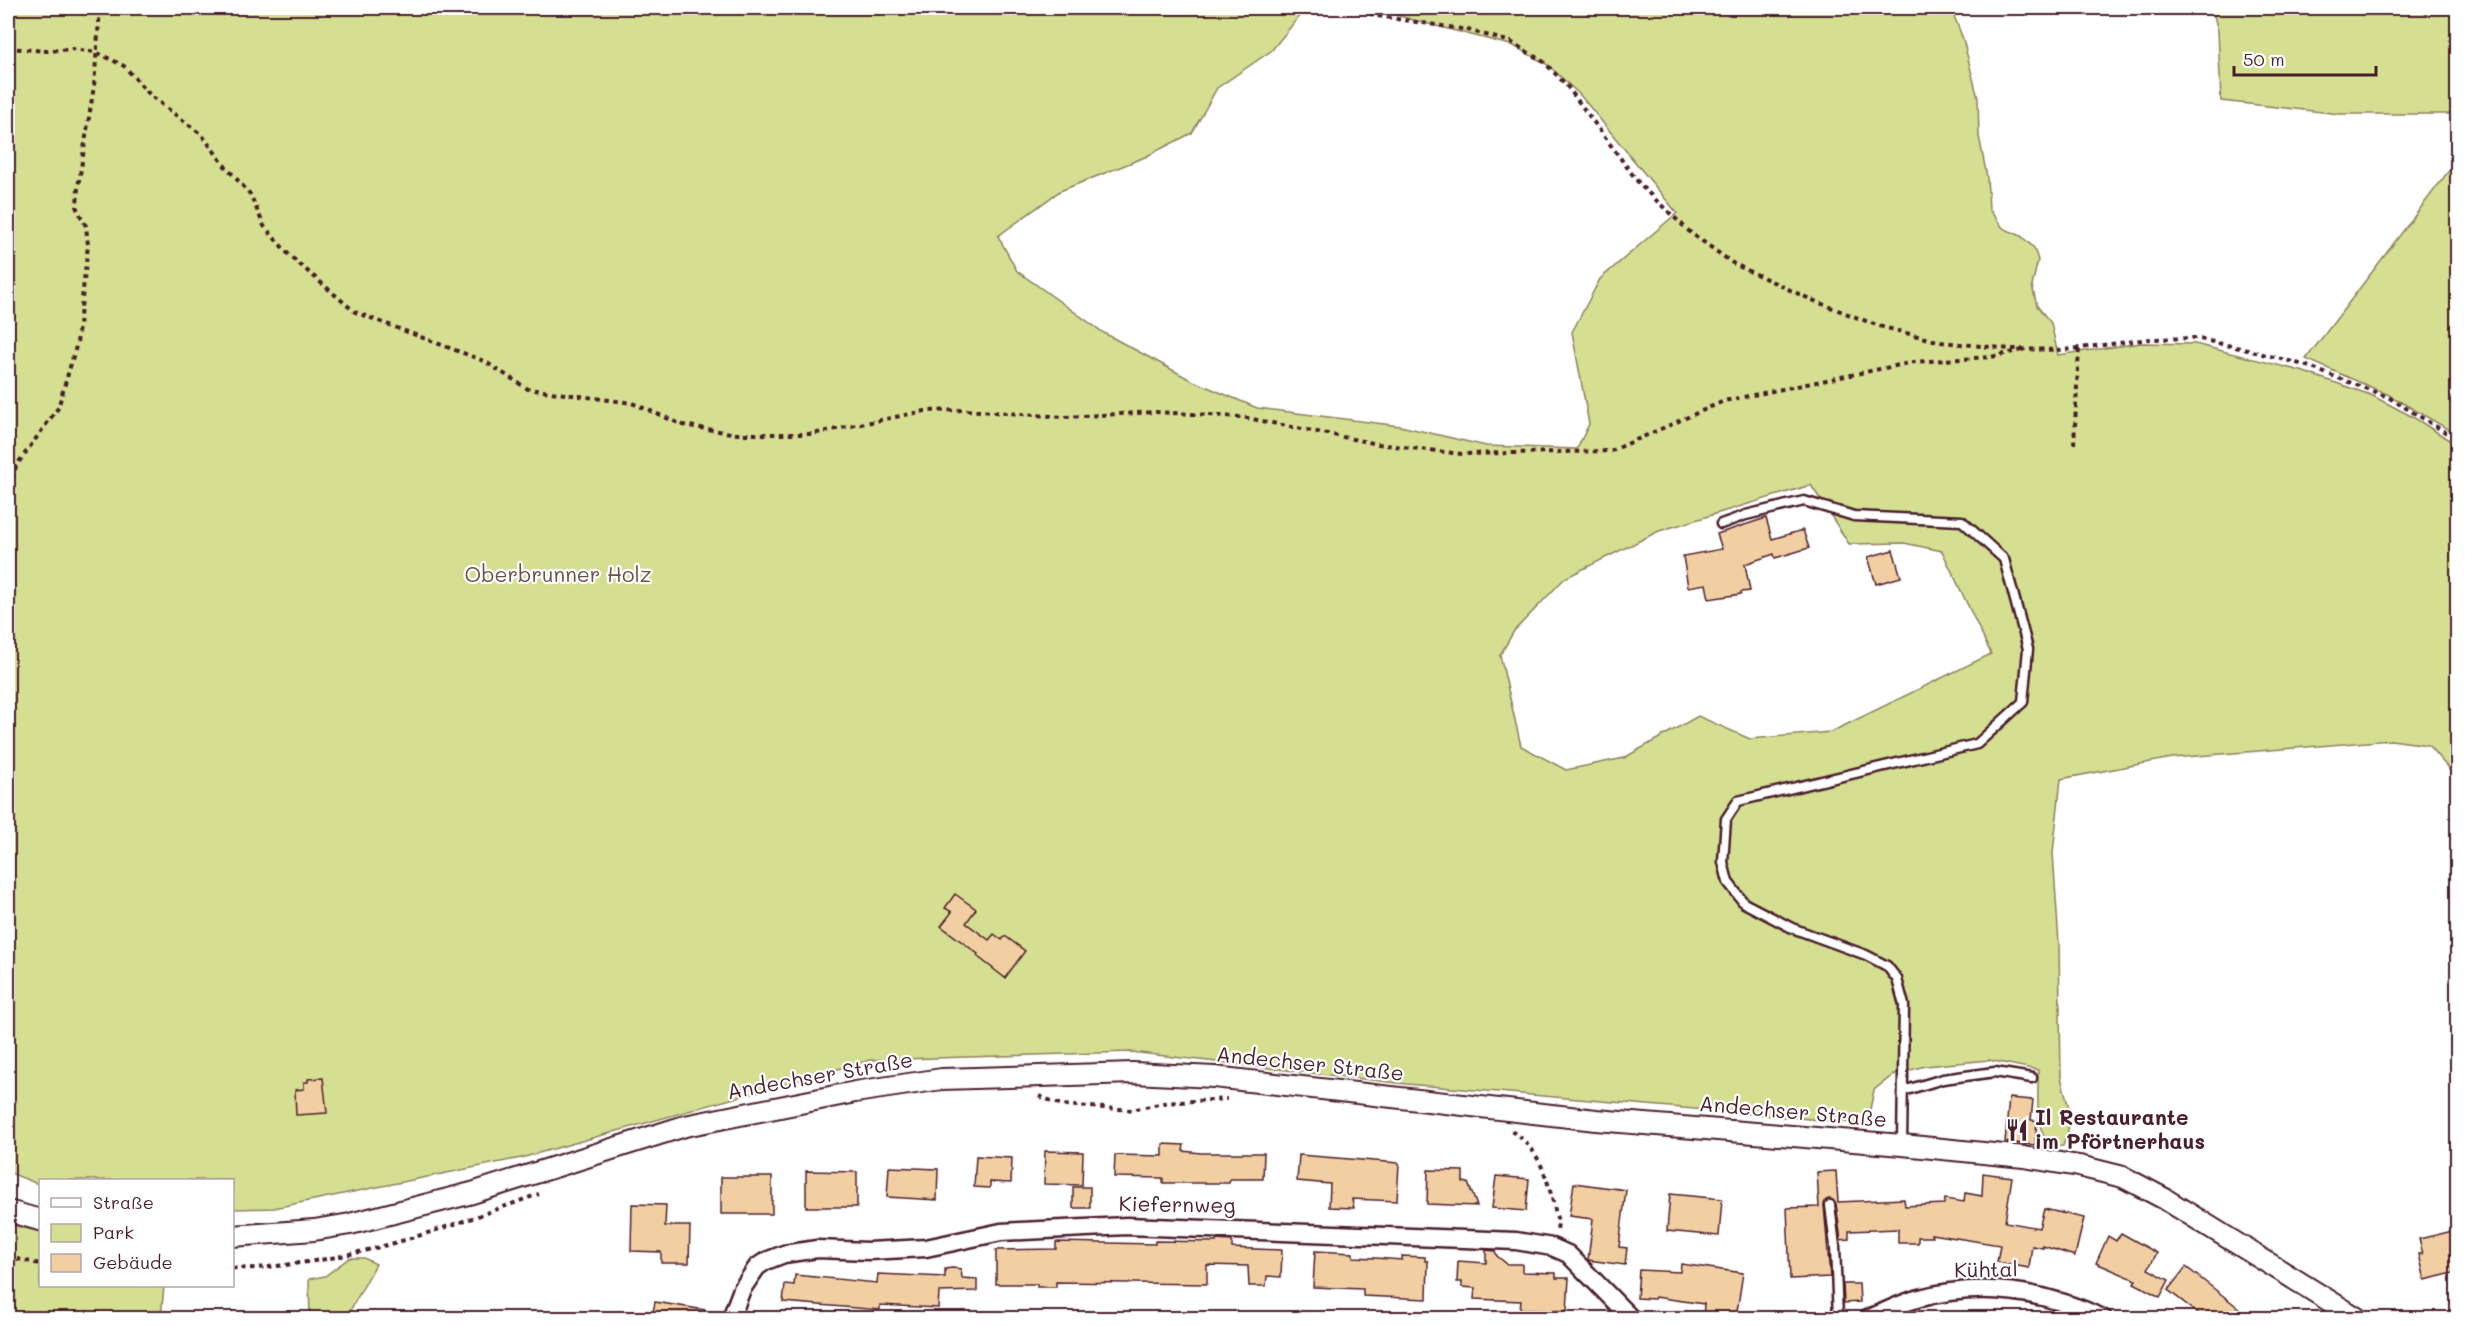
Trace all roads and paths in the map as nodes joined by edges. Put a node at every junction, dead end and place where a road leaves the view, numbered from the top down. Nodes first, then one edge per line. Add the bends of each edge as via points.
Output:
1 (100, 8) edge
2 (1352, 8) edge
3 (8, 48) edge
4 (96, 52) junction
5 (2079, 348) junction
6 (2027, 349) junction
7 (2457, 440) edge
8 (2074, 444) dead end
9 (8, 496) edge
10 (1721, 524) dead end
11 (2032, 1078) dead end
12 (1903, 1091) junction
13 (1038, 1095) dead end
14 (1239, 1100) dead end
15 (1502, 1129) dead end
16 (1902, 1145) junction
17 (544, 1192) dead end
18 (1830, 1205) dead end
19 (8, 1211) edge
20 (39, 1220) edge
21 (234, 1236) edge
22 (1552, 1247) junction
23 (8, 1257) edge
24 (39, 1264) edge
25 (234, 1268) edge
26 (2386, 1316) dead end
27 (731, 1318) edge
28 (1631, 1318) edge
29 (1838, 1318) edge
30 (1869, 1318) edge
31 (2103, 1318) edge
32 (2357, 1318) edge
33 (2392, 1318) edge

1 - 4 path
2 - 6 path via 1511,42 1544,62 1567,86 1641,186 1691,233 1734,264 1879,326 1941,342
3 - 4 path
4 - 6 path via 124,66 151,96 202,135 250,194 264,226 290,256 355,312 484,361 528,388 632,403 683,425 737,434 812,434 925,411 1065,417 1155,412 1242,417 1378,444 1462,454 1611,451 1724,401 1914,362 1991,357
4 - 9 path via 78,187 77,209 86,226 88,245 77,343 58,408 16,466
5 - 6 path
5 - 7 path via 2150,339 2196,339 2240,348 2304,365 2388,397
5 - 8 path
10 - 12 lane via 1804,501 1854,516 1962,521 2004,559 2028,650 2022,702 1977,744 1738,801 1726,819 1723,862 1728,882 1744,903 1792,928 1887,966 1897,979 1904,1005
11 - 12 lane via 1995,1072 1943,1079
12 - 16 lane
13 - 14 path via 1062,1105 1132,1110 1163,1103
15 - 22 path via 1530,1144 1540,1160 1558,1222
16 - 21 street, Andechser Straße via 1596,1120 1214,1077 1133,1072 942,1079 685,1126 472,1193 350,1224
16 - 32 street, Andechser Straße via 2024,1158 2123,1177
17 - 25 path via 367,1251 314,1262
18 - 29 lane
19 - 20 street
22 - 27 street, Kiefernweg via 1516,1241 1246,1229 1127,1226 1001,1232 926,1248 817,1249 774,1257 749,1277
22 - 28 street, Kiefernweg via 1568,1254
23 - 24 path
26 - 33 path
30 - 31 street, Kühtal via 1918,1298 1985,1290 2027,1292

